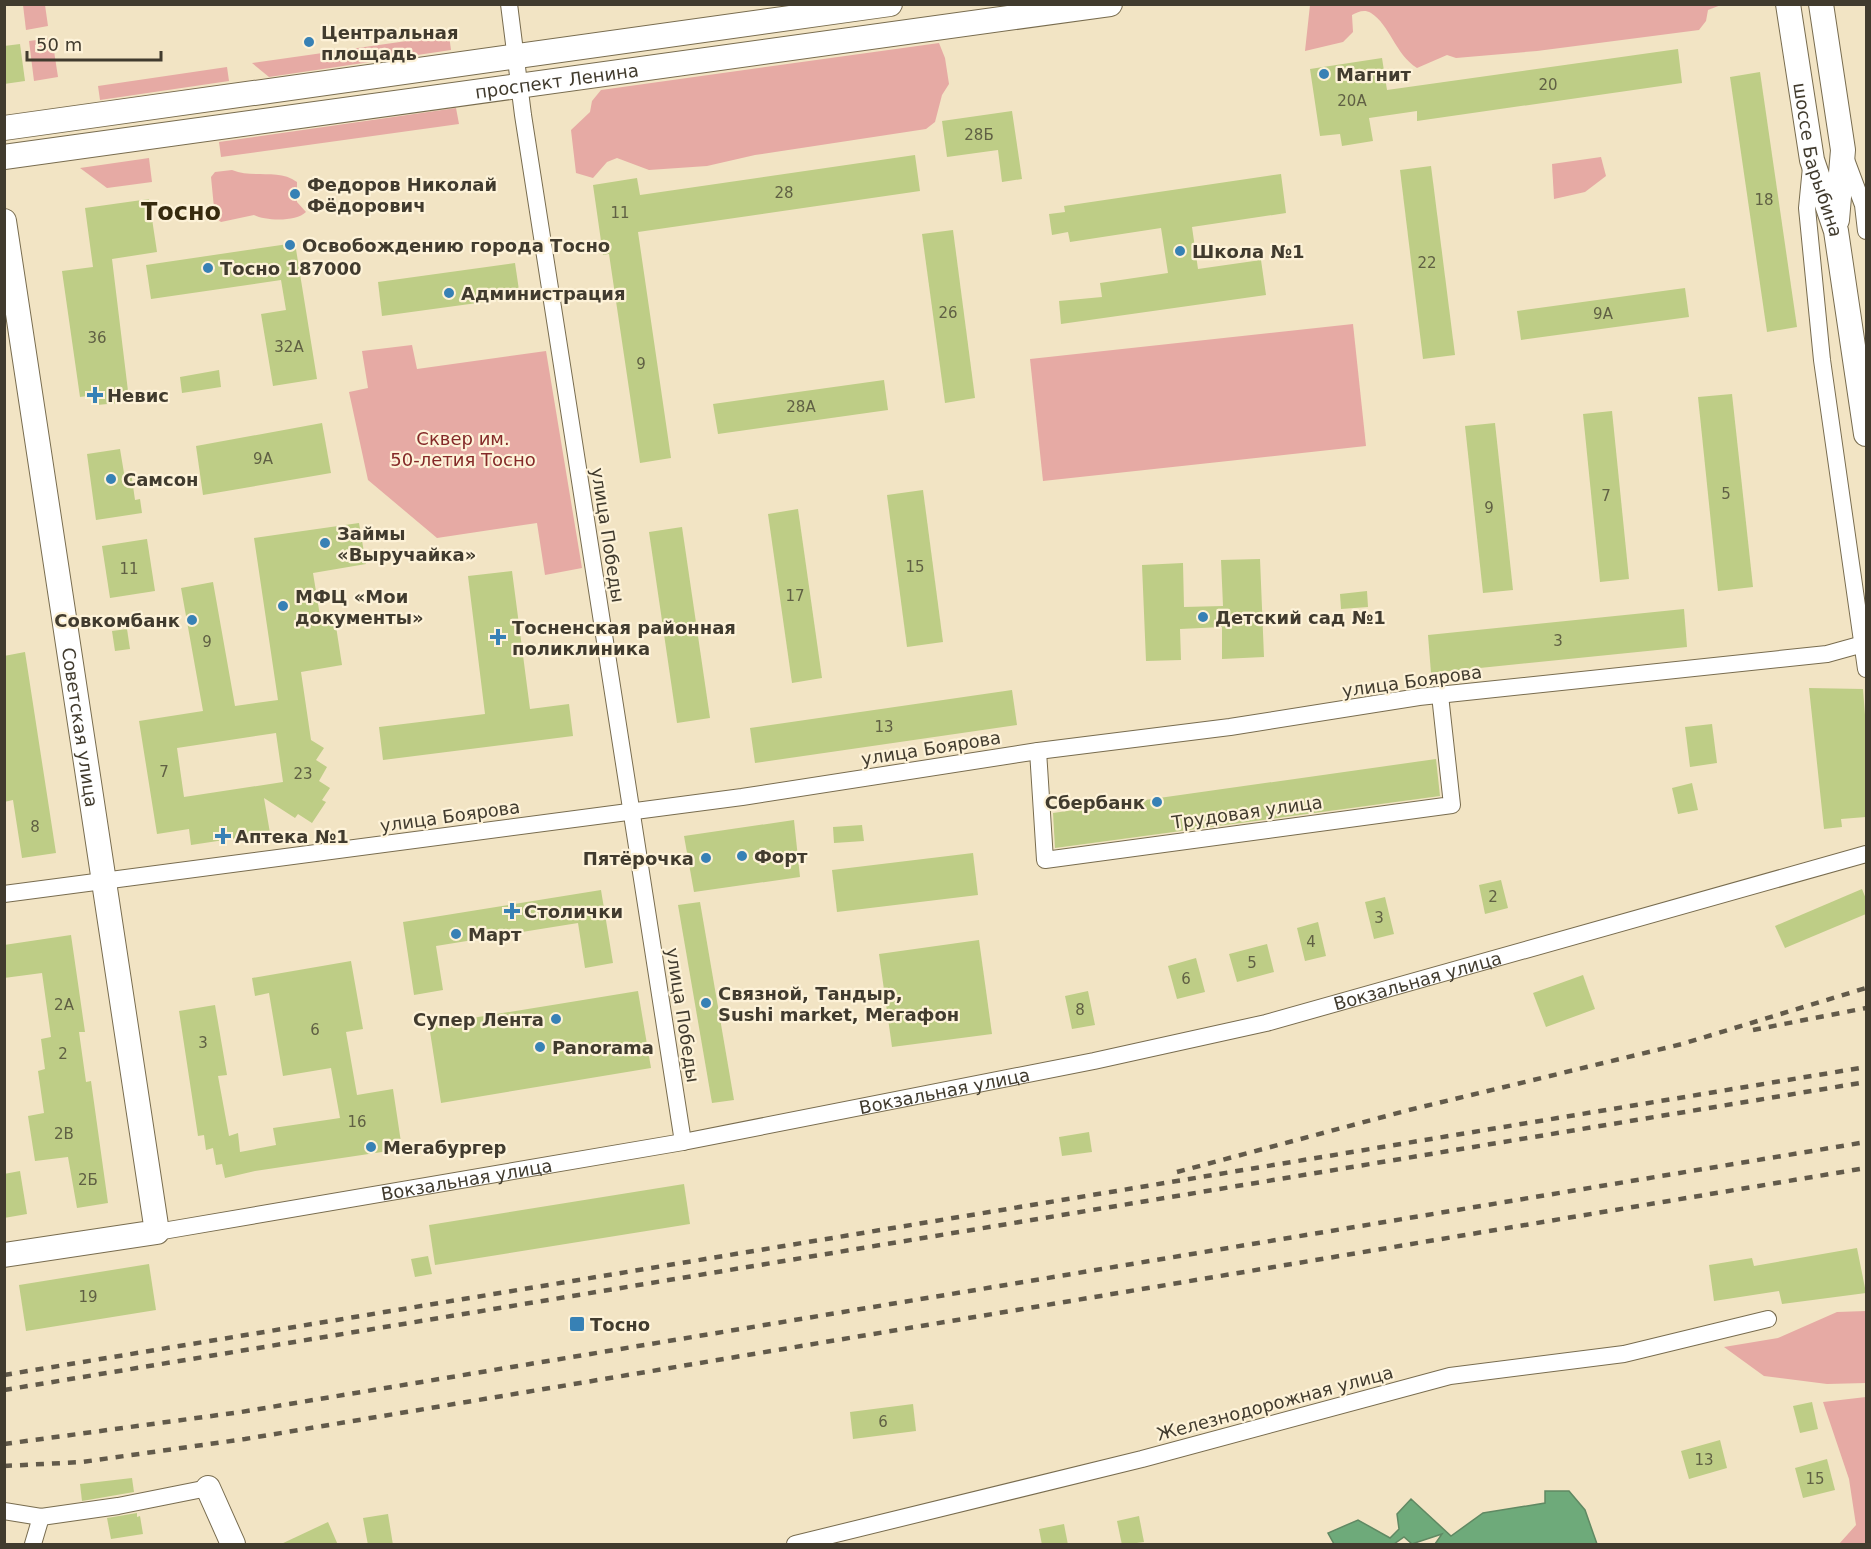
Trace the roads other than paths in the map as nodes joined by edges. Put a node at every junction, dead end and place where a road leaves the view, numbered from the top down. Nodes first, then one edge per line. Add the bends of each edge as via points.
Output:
1 (508, 4) edge
2 (890, 4) edge
3 (1110, 4) edge
4 (1788, 4) edge
5 (1821, 4) edge
6 (515, 57) junction
7 (519, 86) junction
8 (4, 128) edge
9 (1843, 150) junction
10 (4, 157) edge
11 (1812, 160) junction
12 (4, 221) edge
13 (1836, 231) junction
14 (1866, 231) edge
15 (1866, 434) edge
16 (1863, 644) junction
17 (1866, 669) edge
18 (1440, 695) junction
19 (1038, 751) junction
20 (631, 811) junction
21 (1866, 854) edge
22 (104, 881) junction
23 (4, 894) edge
24 (682, 1142) junction
25 (157, 1232) junction
26 (4, 1255) edge
27 (1768, 1319) dead end
28 (208, 1488) joint
29 (4, 1511) edge
30 (41, 1517) junction
31 (834, 1539) edge
32 (33, 1545) edge
33 (233, 1545) edge
34 (795, 1545) edge

1 - 6 street, улица Победы
2 - 6 main road, проспект Ленина
3 - 7 main road, проспект Ленина
4 - 11 main road, шоссе Барыбина
5 - 9 main road, шоссе Барыбина
6 - 7 street, улица Победы
6 - 8 main road, проспект Ленина
7 - 10 main road, проспект Ленина
7 - 20 street, улица Победы
9 - 13 main road, шоссе Барыбина
9 - 14 street via 1863,205
11 - 13 main road, шоссе Барыбина
11 - 16 street via 1807,208 1822,360
12 - 22 main road, Советская улица
13 - 15 main road
16 - 17 street
16 - 18 street, улица Боярова via 1827,654
18 - 19 street, улица Боярова via 1230,728
18 - 19 street, Трудовая улица via 1452,805 1045,860
19 - 20 street, улица Боярова
20 - 22 street, улица Боярова
20 - 24 street, улица Победы
21 - 24 street, Вокзальная улица via 1266,1023 1071,1066
22 - 23 street, улица Боярова
22 - 25 main road, Советская улица
24 - 25 street, Вокзальная улица
25 - 26 main road, Вокзальная улица
27 - 31 street, Железнодорожная улица via 1624,1354 1450,1376
28 - 30 street
28 - 33 main road
29 - 30 street
30 - 32 street
31 - 34 street, Железнодорожная улица

